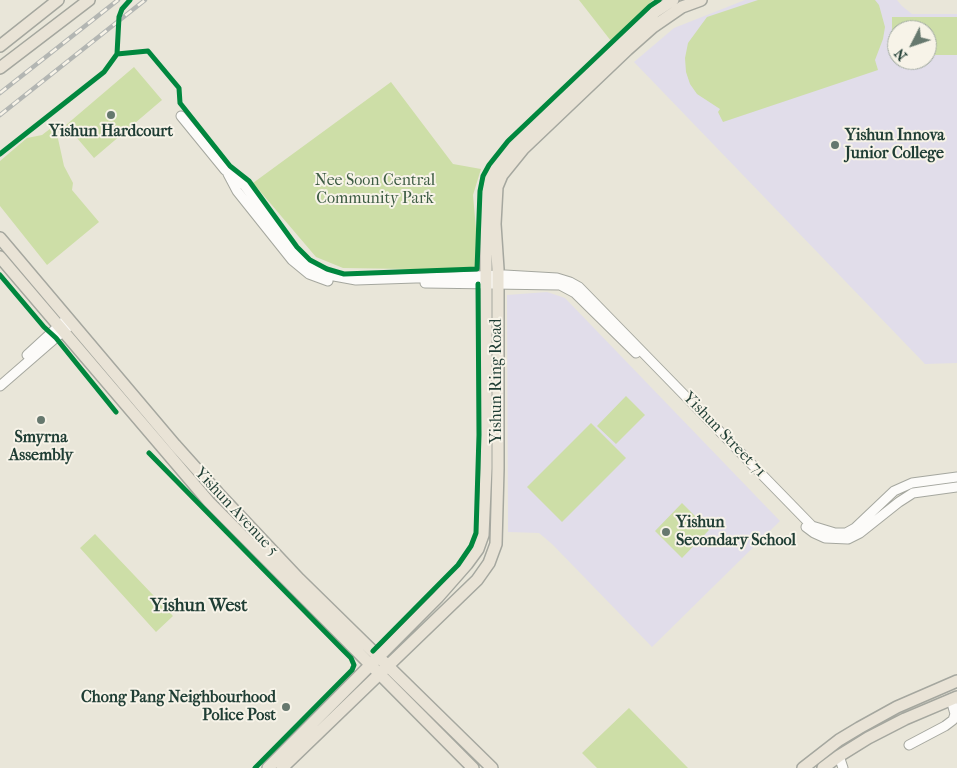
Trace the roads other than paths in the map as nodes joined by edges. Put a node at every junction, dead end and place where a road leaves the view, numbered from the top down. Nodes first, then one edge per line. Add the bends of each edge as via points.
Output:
1 (58, 0) edge
2 (88, 0) edge
3 (673, 0) edge
4 (701, 0) edge
5 (0, 46) edge
6 (0, 68) edge
7 (181, 116) dead end
8 (0, 238) edge
9 (0, 257) edge
10 (492, 279) junction
11 (65, 325) junction
12 (0, 378) edge
13 (0, 386) edge
14 (957, 477) edge
15 (957, 487) edge
16 (894, 491) junction
17 (902, 500) junction
18 (379, 656) junction
19 (370, 665) junction
20 (388, 665) junction
21 (379, 674) junction
22 (957, 681) edge
23 (954, 698) edge
24 (909, 744) dead end
25 (838, 756) junction
26 (268, 768) edge
27 (282, 768) edge
28 (473, 768) edge
29 (492, 768) edge
30 (803, 768) edge
31 (823, 768) edge
32 (843, 768) edge

1 - 5 main road
2 - 6 main road
3 - 10 main road, Yishun Ring Road via 655,12 516,142 495,167 488,182 486,199
4 - 10 main road, Yishun Ring Road via 682,7 653,27 509,164 499,180 495,200
7 - 10 street via 226,170 237,191 284,252 301,268 320,279 362,284
8 - 11 main road, Yishun Avenue 5
9 - 11 main road, Yishun Avenue 5
10 - 16 street, Yishun Street 71 via 557,278 579,287 812,526 846,533
10 - 17 street, Yishun Street 71 via 560,285 575,293 814,533 825,538 848,539
10 - 18 main road, Yishun Ring Road via 483,535 478,549 455,578
10 - 20 main road, Yishun Ring Road via 498,469 496,544 477,580
11 - 12 street
11 - 13 street
11 - 18 main road, Yishun Avenue 5 via 225,501
11 - 19 main road, Yishun Avenue 5 via 209,502
14 - 16 street, Yishun Street 71 via 912,483
15 - 17 street, Yishun Street 71 via 913,493
16 - 17 street
18 - 19 main road, Yishun Ring Road
18 - 20 main road, Yishun Avenue 5
19 - 21 main road, Yishun Avenue 5
19 - 26 main road, Yishun Ring Road
20 - 21 main road, Yishun Ring Road
20 - 29 main road, Yishun Avenue 5
21 - 27 main road, Yishun Ring Road
21 - 28 main road, Yishun Avenue 5
22 - 30 main road via 897,707 859,728
23 - 24 street via 956,714 953,720
23 - 25 main road via 897,723
25 - 31 main road
25 - 32 street

